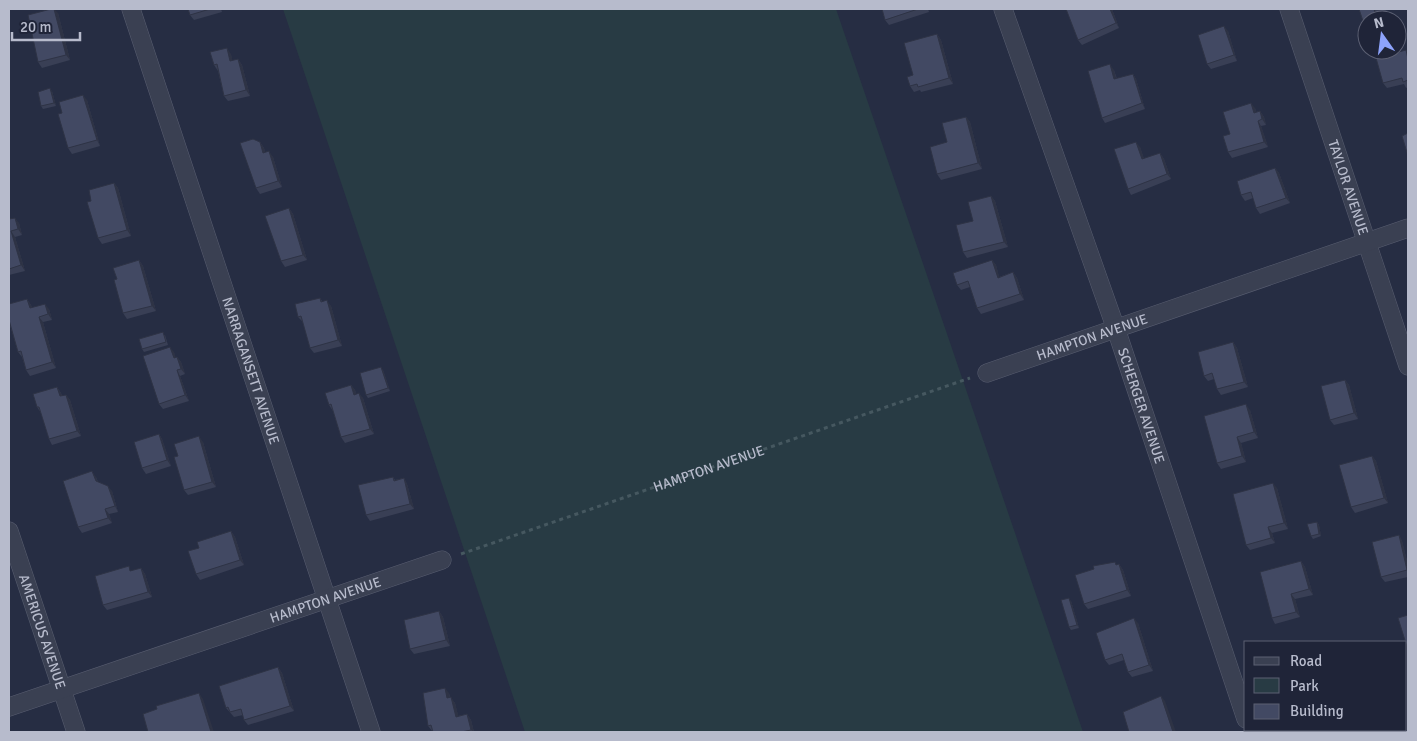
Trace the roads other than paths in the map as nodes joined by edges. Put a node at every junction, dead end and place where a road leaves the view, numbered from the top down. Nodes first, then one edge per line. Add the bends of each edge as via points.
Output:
1 (131, 9) edge
2 (1003, 9) edge
3 (1289, 9) edge
4 (1408, 228) edge
5 (1366, 242) junction
6 (1116, 329) junction
7 (1408, 366) edge
8 (987, 372) road end
9 (9, 531) edge
10 (442, 560) road end
11 (326, 600) junction
12 (61, 689) junction
13 (9, 708) edge
14 (1244, 713) edge
15 (76, 732) edge
16 (371, 732) edge

1 - 11 street, NARRAGANSETT AVENUE
2 - 6 street, SCHERGER AVENUE
3 - 5 street, TAYLOR AVENUE
4 - 5 street, HAMPTON AVENUE
5 - 6 street, HAMPTON AVENUE
5 - 7 street, TAYLOR AVENUE
6 - 8 street, HAMPTON AVENUE
6 - 14 street, SCHERGER AVENUE
9 - 12 street, AMERICUS AVENUE
10 - 11 street, HAMPTON AVENUE
11 - 12 street, HAMPTON AVENUE
11 - 16 street, NARRAGANSETT AVENUE
12 - 13 street, HAMPTON AVENUE
12 - 15 street, AMERICUS AVENUE

